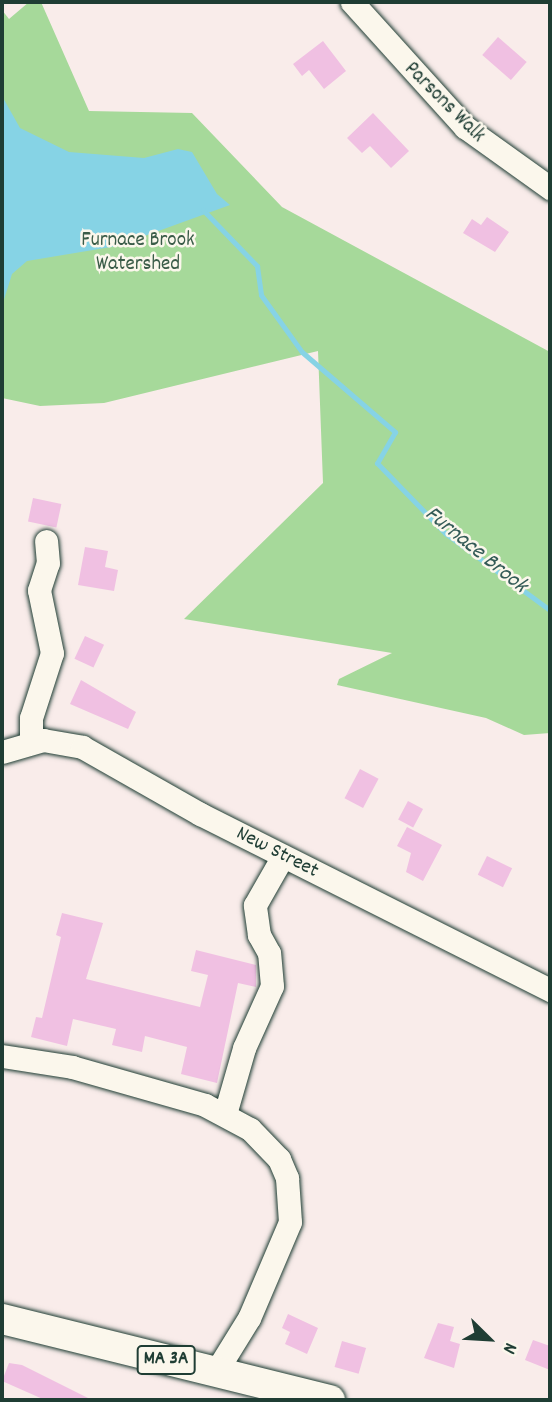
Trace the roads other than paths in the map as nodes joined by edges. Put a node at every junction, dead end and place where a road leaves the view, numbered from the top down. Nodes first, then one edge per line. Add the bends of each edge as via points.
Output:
1 (352, 2) edge
2 (550, 188) edge
3 (46, 541) dead end
4 (31, 741) junction
5 (2, 752) edge
6 (283, 856) junction
7 (550, 990) edge
8 (2, 1056) edge
9 (225, 1114) junction
10 (5, 1323) edge
11 (215, 1373) junction
12 (329, 1400) edge

1 - 2 street, Parsons Walk via 465,127
3 - 4 street via 48,563 39,590 52,653 31,718
4 - 5 street, New Street
4 - 6 street, New Street via 56,740 82,747
6 - 7 street, New Street
6 - 9 street via 255,905 259,935 269,953 272,986 244,1048
8 - 9 street via 72,1067
9 - 11 street via 250,1129 279,1158 287,1178 290,1222 249,1318
10 - 11 main road, MA 3A
11 - 12 main road, MA 3A

